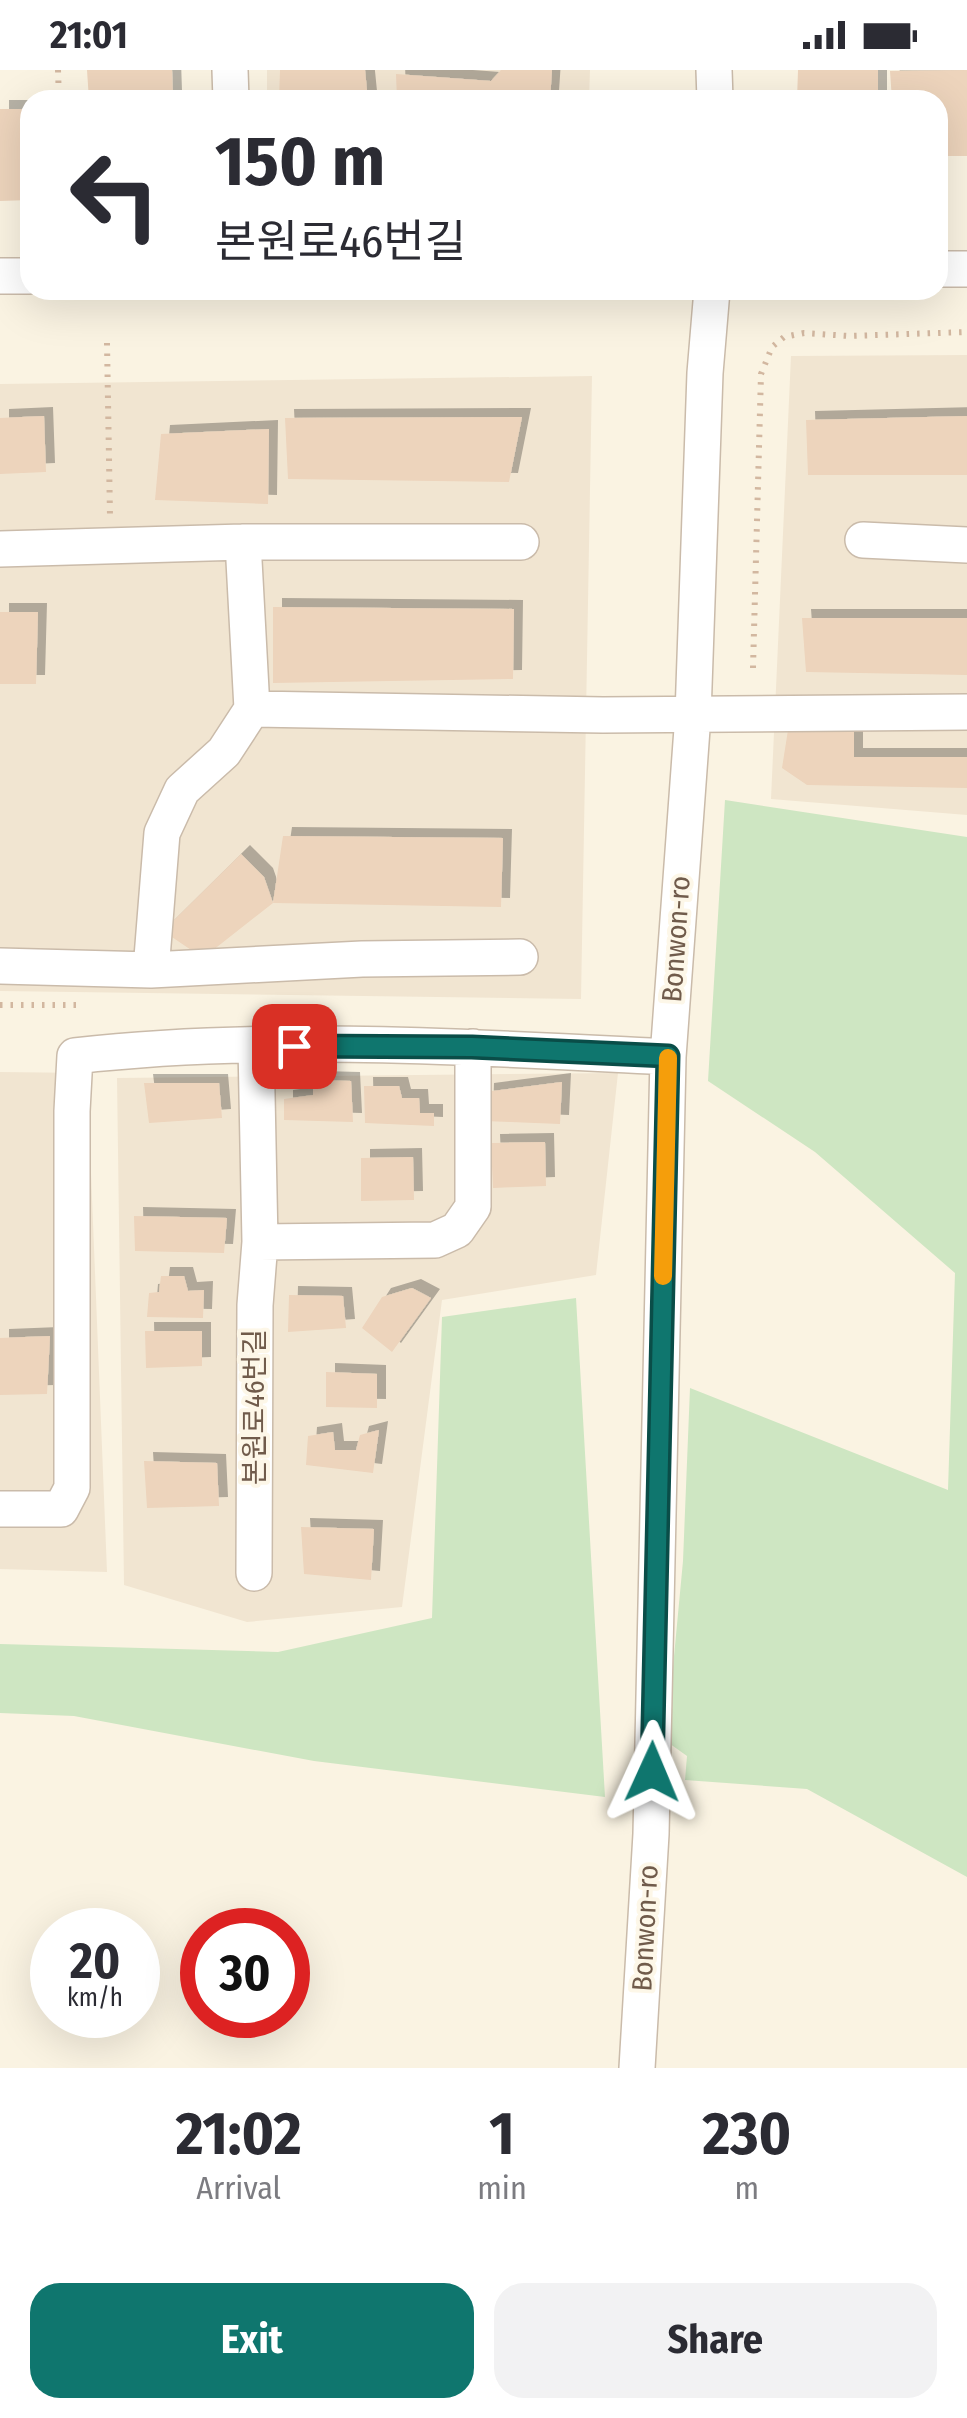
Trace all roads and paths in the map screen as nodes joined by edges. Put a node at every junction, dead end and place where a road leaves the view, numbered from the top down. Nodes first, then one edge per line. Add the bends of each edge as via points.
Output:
1 (711, 300) edge
2 (967, 332) edge
3 (107, 343) dead end
4 (863, 540) dead end
5 (243, 542) junction
6 (521, 542) dead end
7 (967, 545) edge
8 (110, 548) junction
9 (0, 549) edge
10 (754, 668) dead end
11 (252, 709) junction
12 (967, 712) edge
13 (692, 715) junction
14 (520, 957) dead end
15 (0, 966) edge
16 (150, 970) junction
17 (85, 1004) dead end
18 (0, 1006) edge
19 (256, 1046) junction
20 (472, 1047) junction
21 (668, 1056) junction
22 (260, 1242) junction
23 (0, 1509) edge
24 (254, 1573) dead end
25 (637, 2068) edge

1 - 13 street, Bonwon-ro
2 - 10 path via 804,334 772,347 762,374
3 - 8 path
4 - 7 street
5 - 6 street
5 - 8 street
5 - 11 street
8 - 9 street
11 - 13 street
11 - 16 street via 224,752 182,790 162,832
12 - 13 street
13 - 21 street, Bonwon-ro
14 - 16 street
15 - 16 street
17 - 18 path
19 - 20 street
19 - 22 street, 본원로46번길
19 - 23 street via 76,1056 72,1488 61,1509
20 - 21 street
20 - 22 street via 472,1207 457,1230 434,1240
21 - 25 street, Bonwon-ro via 651,1819
22 - 24 street, 본원로46번길

